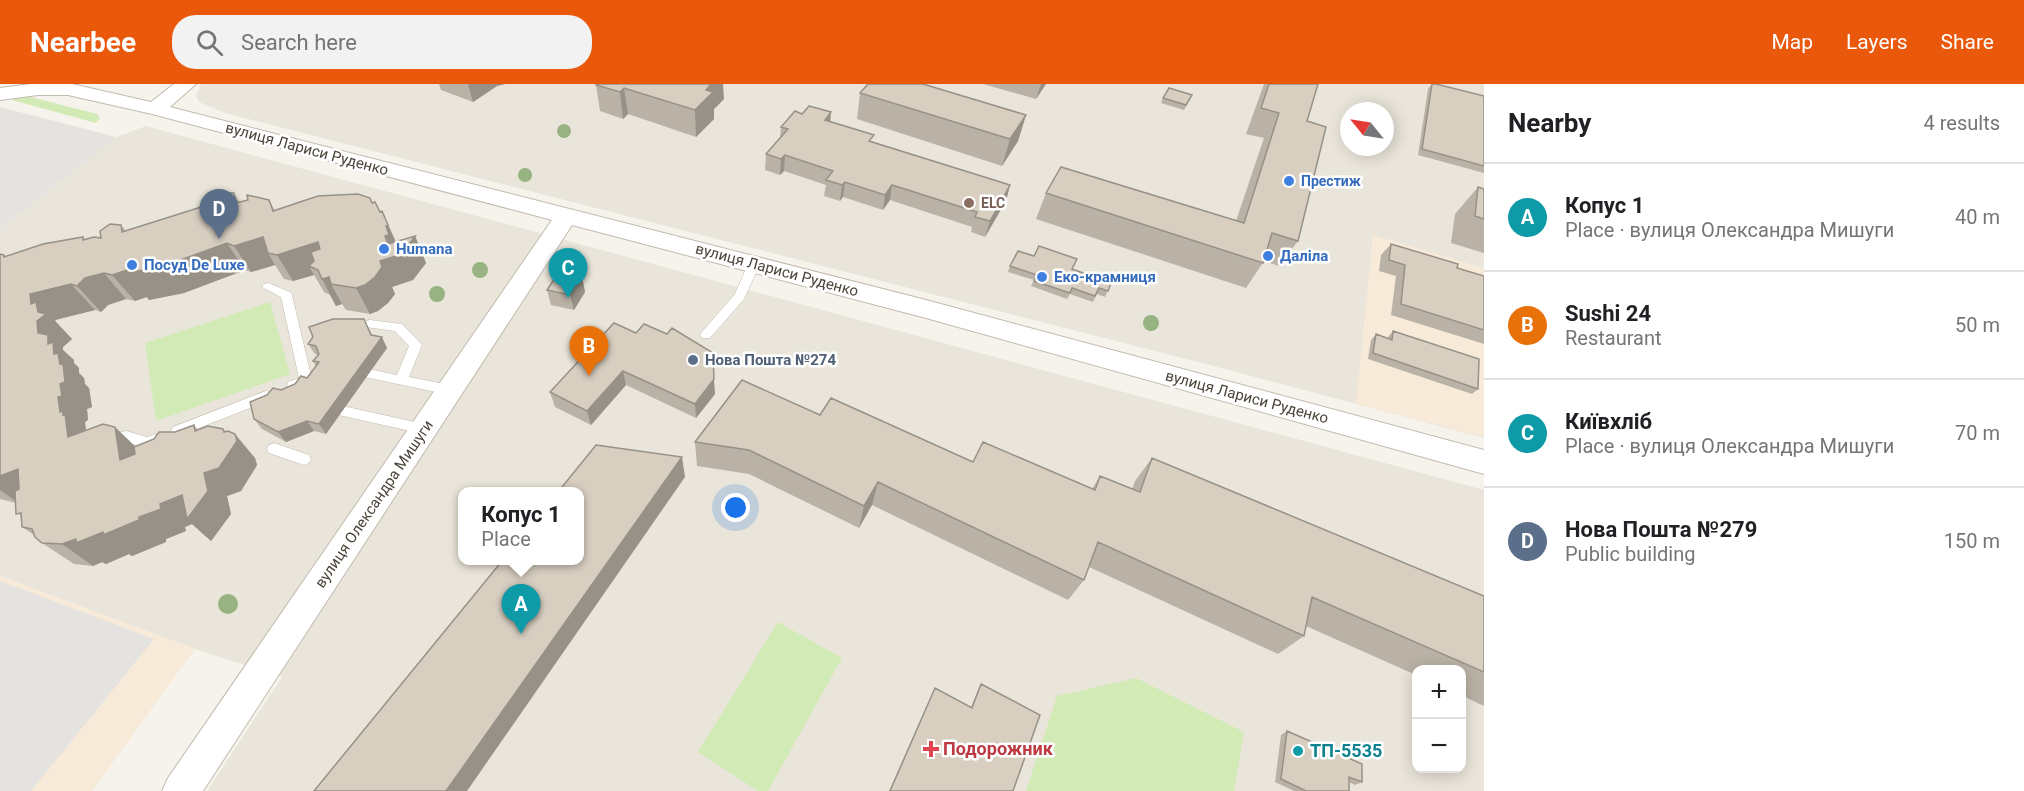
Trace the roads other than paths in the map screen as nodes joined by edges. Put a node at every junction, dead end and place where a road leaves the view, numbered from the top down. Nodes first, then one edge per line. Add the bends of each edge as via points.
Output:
1 (186, 84) edge
2 (65, 86) edge
3 (0, 94) edge
4 (155, 109) junction
5 (566, 216) junction
6 (754, 264) junction
7 (268, 287) edge
8 (370, 324) dead end
9 (706, 335) dead end
10 (369, 374) edge
11 (401, 381) junction
12 (450, 390) junction
13 (343, 411) dead end
14 (424, 429) junction
15 (126, 436) dead end
16 (274, 449) dead end
17 (304, 459) dead end
18 (1484, 462) edge
19 (181, 791) edge

1 - 4 street
2 - 3 street, вулиця Лариси Руденко
2 - 4 street, вулиця Лариси Руденко
4 - 5 street, вулиця Лариси Руденко
5 - 6 street, вулиця Лариси Руденко
5 - 12 street, вулиця Олександра Мишуги
6 - 9 lane via 740,296
6 - 18 street, вулиця Лариси Руденко
7 - 15 lane via 286,295 306,380 148,443
8 - 11 lane via 398,327 416,345
10 - 11 lane
11 - 12 lane
12 - 14 street, вулиця Олександра Мишуги
13 - 14 lane
14 - 19 street, вулиця Олександра Мишуги
16 - 17 lane

